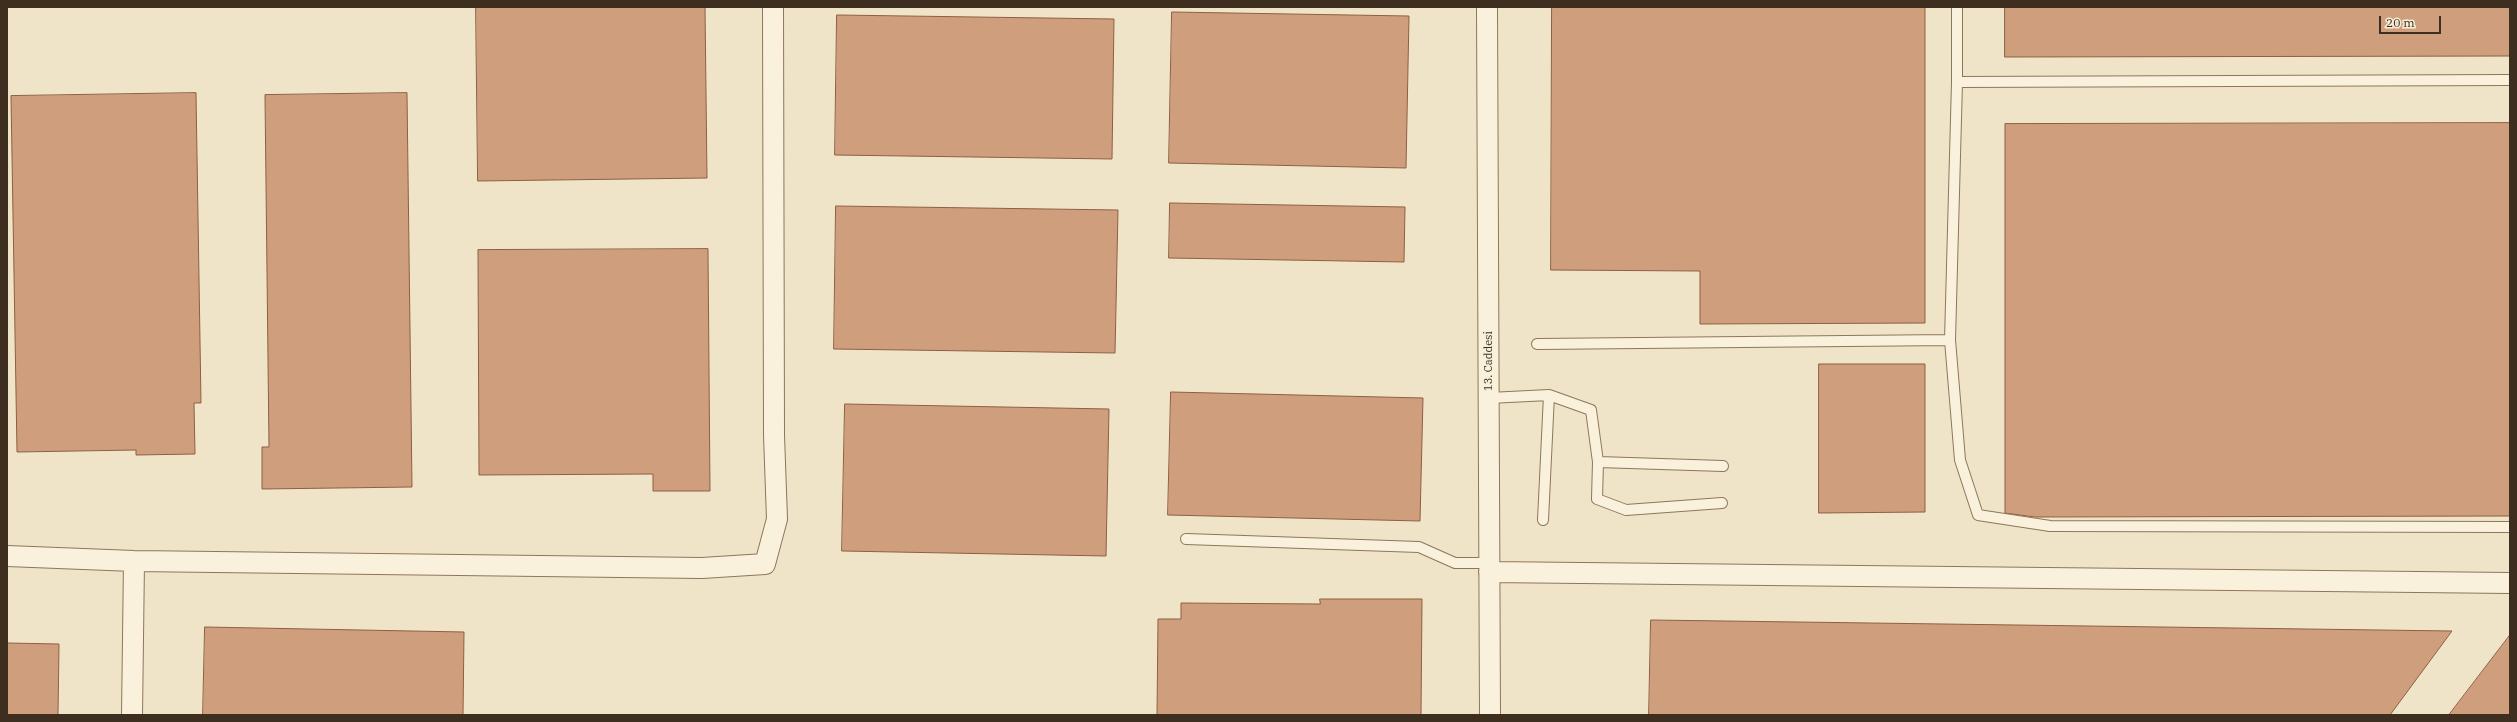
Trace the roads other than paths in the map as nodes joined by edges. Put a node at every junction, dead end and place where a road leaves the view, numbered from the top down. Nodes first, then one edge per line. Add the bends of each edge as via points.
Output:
1 (773, 7) edge
2 (1487, 7) edge
3 (1957, 7) edge
4 (2510, 80) edge
5 (1957, 82) junction
6 (1950, 340) junction
7 (1537, 344) dead end
8 (1549, 395) junction
9 (1489, 398) junction
10 (1598, 462) junction
11 (1723, 466) dead end
12 (1722, 503) dead end
13 (1543, 520) dead end
14 (2510, 527) edge
15 (1186, 539) dead end
16 (7, 556) edge
17 (134, 561) junction
18 (1489, 568) junction
19 (2510, 583) edge
20 (132, 715) edge
21 (1490, 715) edge

1 - 17 street via 774,427 777,519 765,564 702,568
2 - 9 street, 13. Caddesi
3 - 5 lane
4 - 5 lane
5 - 6 lane
6 - 7 lane
6 - 14 lane via 1960,460 1978,514 2050,526
8 - 9 lane
8 - 10 lane via 1591,410
8 - 13 lane
9 - 18 street, 13. Caddesi
10 - 11 lane
10 - 12 lane via 1597,499 1626,510
15 - 18 lane via 1419,547 1455,563
16 - 17 street
17 - 20 street
18 - 19 street
18 - 21 street, 13. Caddesi

